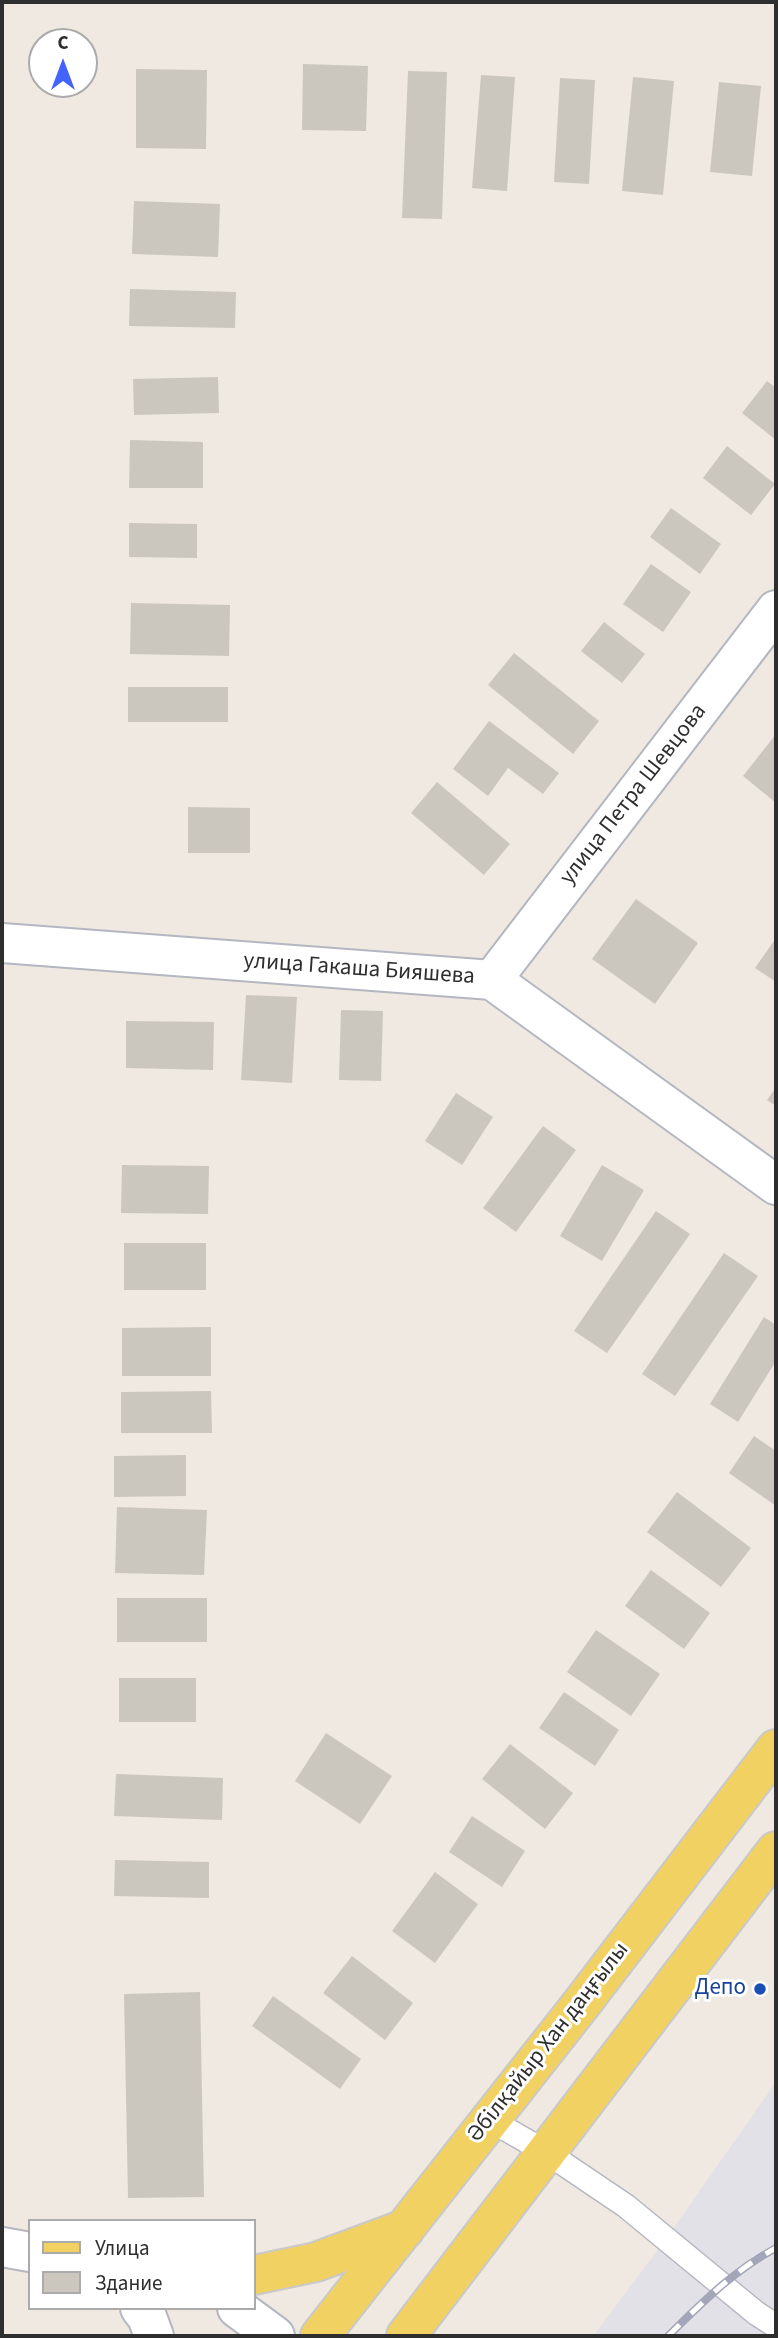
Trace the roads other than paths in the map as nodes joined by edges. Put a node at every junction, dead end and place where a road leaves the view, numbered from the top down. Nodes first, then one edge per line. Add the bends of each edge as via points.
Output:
1 (776, 610) edge
2 (2, 943) edge
3 (492, 980) junction
4 (776, 1185) edge
5 (776, 1749) edge
6 (776, 1851) edge
7 (490, 2120) junction
8 (546, 2152) junction
9 (405, 2229) junction
10 (2, 2247) edge
11 (28, 2252) edge
12 (256, 2275) edge
13 (142, 2310) edge
14 (240, 2310) edge
15 (776, 2326) edge
16 (154, 2336) edge
17 (275, 2336) edge
18 (320, 2336) edge
19 (406, 2336) edge

1 - 3 street, улица Петра Шевцова
2 - 3 street, улица Гакаша Бияшева
3 - 4 street, улица Гакаша Бияшева
5 - 7 main road, Әбілқайыр Хан даңғылы
6 - 8 main road
7 - 8 lane
7 - 9 main road, Әбілқайыр Хан даңғылы
8 - 15 lane via 626,2206
8 - 19 main road
9 - 12 main road via 316,2262
9 - 18 main road, Әбілқайыр Хан даңғылы
10 - 11 street
13 - 16 street
14 - 17 street

